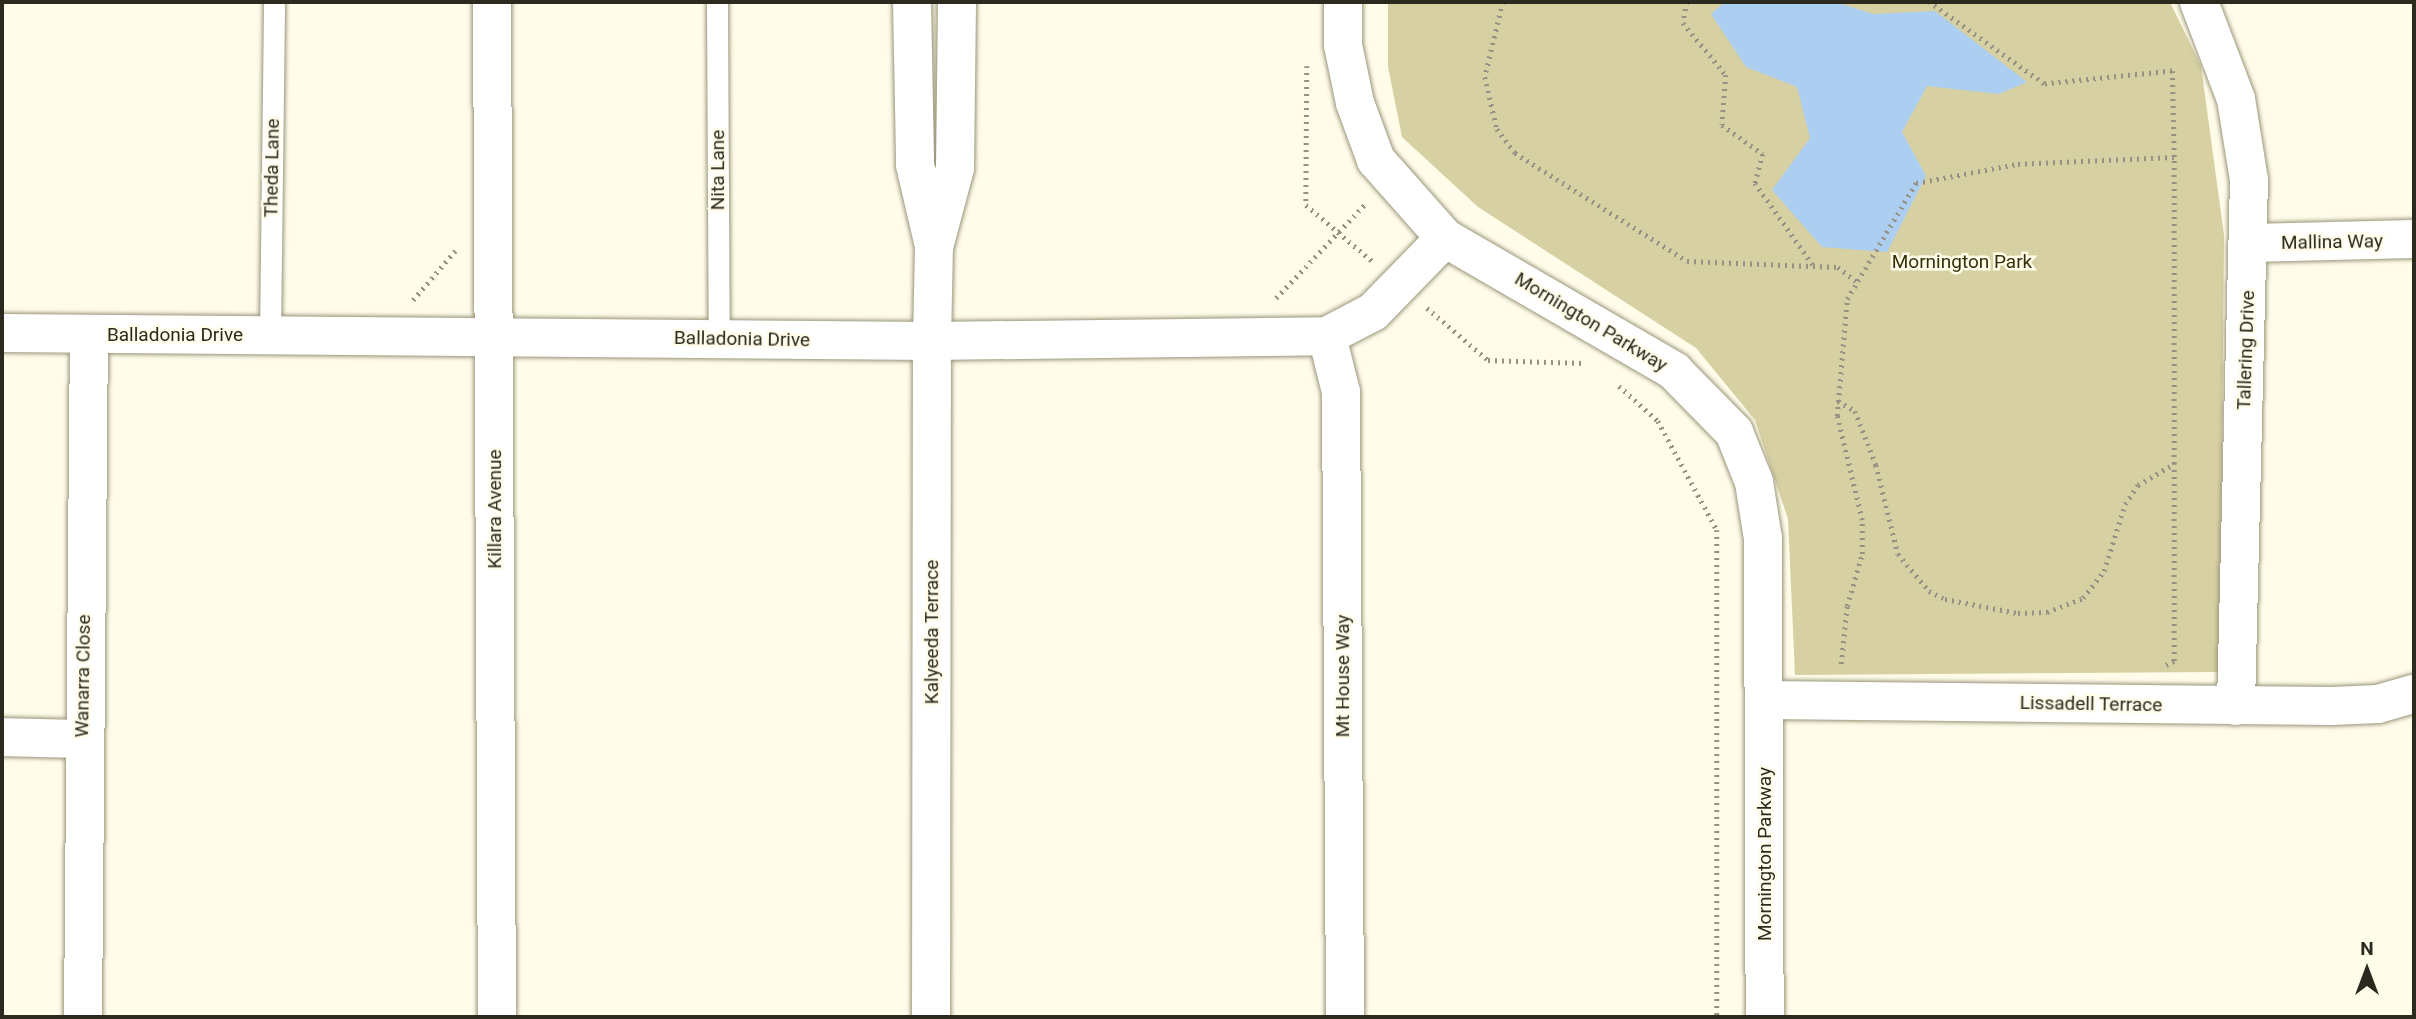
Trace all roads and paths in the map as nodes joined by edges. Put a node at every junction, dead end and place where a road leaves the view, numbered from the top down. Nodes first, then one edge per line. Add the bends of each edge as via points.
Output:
1 (274, 2) edge
2 (492, 2) edge
3 (717, 2) edge
4 (912, 2) edge
5 (957, 2) edge
6 (1343, 2) edge
7 (1503, 2) edge
8 (1687, 2) edge
9 (1929, 2) edge
10 (2199, 2) edge
11 (1307, 56) dead end
12 (2174, 157) junction
13 (1391, 177) junction
14 (1339, 232) junction
15 (1445, 238) junction
16 (2414, 239) edge
17 (2249, 243) junction
18 (934, 247) junction
19 (1814, 266) junction
20 (1857, 282) junction
21 (1402, 287) junction
22 (1267, 308) dead end
23 (2, 333) edge
24 (494, 334) junction
25 (89, 335) junction
26 (270, 335) junction
27 (1327, 336) junction
28 (719, 338) junction
29 (932, 341) junction
30 (1594, 363) dead end
31 (1613, 380) dead end
32 (1838, 401) junction
33 (2174, 464) junction
34 (1841, 660) junction
35 (2155, 672) dead end
36 (1850, 684) junction
37 (2414, 694) edge
38 (1766, 700) junction
39 (2236, 706) junction
40 (2, 737) edge
41 (82, 739) junction
42 (83, 1017) edge
43 (497, 1017) edge
44 (932, 1017) edge
45 (1345, 1017) edge
46 (1717, 1017) edge
47 (1765, 1017) edge

1 - 26 lane, Theda Lane
2 - 24 street, Killara Avenue
3 - 28 lane, Nita Lane
4 - 18 street, Kalyeeda Terrace via 915,165
5 - 18 street, Kalyeeda Terrace via 955,168
6 - 13 street, Mornington Parkway via 1343,45 1355,103 1376,160
7 - 19 path via 1485,77 1497,129 1515,153 1687,261
8 - 19 path via 1683,23 1726,75 1722,125 1763,154 1755,183
9 - 12 path via 2045,84 2172,71
10 - 17 street, Tallering Drive via 2236,99 2249,180
11 - 14 path via 1307,205
12 - 20 path via 2018,164 1916,183
12 - 33 path
13 - 14 path
13 - 15 street, Mornington Parkway
14 - 21 path
14 - 22 path
15 - 21 street, Balladonia Drive
15 - 38 street, Mornington Parkway via 1674,372 1734,432 1754,482 1763,539
16 - 17 street, Mallina Way
17 - 39 street, Tallering Drive
18 - 29 street, Kalyeeda Terrace
19 - 20 path via 1838,267
20 - 32 path via 1847,299
21 - 27 street, Balladonia Drive via 1354,325
21 - 30 path via 1488,360
23 - 25 street, Balladonia Drive
24 - 26 street, Balladonia Drive
24 - 28 street, Balladonia Drive
24 - 43 street, Killara Avenue
25 - 26 street, Balladonia Drive
25 - 41 street, Wanarra Close
27 - 29 street, Balladonia Drive
27 - 45 street, Mt House Way via 1342,403
28 - 29 street, Balladonia Drive
29 - 44 street, Kalyeeda Terrace
31 - 46 path via 1658,421 1717,530
32 - 33 path via 1855,411 1876,465 1898,554 1913,577 1945,599 1975,606 2047,612 2083,598 2104,571 2125,504 2138,485
32 - 34 path via 1837,416 1862,520 1862,554 1847,606
33 - 35 path via 2174,661
34 - 36 path
34 - 36 path
36 - 38 street, Lissadell Terrace
36 - 39 street, Lissadell Terrace
37 - 39 street, Lissadell Terrace via 2378,704
38 - 47 street, Mornington Parkway
40 - 41 street
41 - 42 street, Wanarra Close

